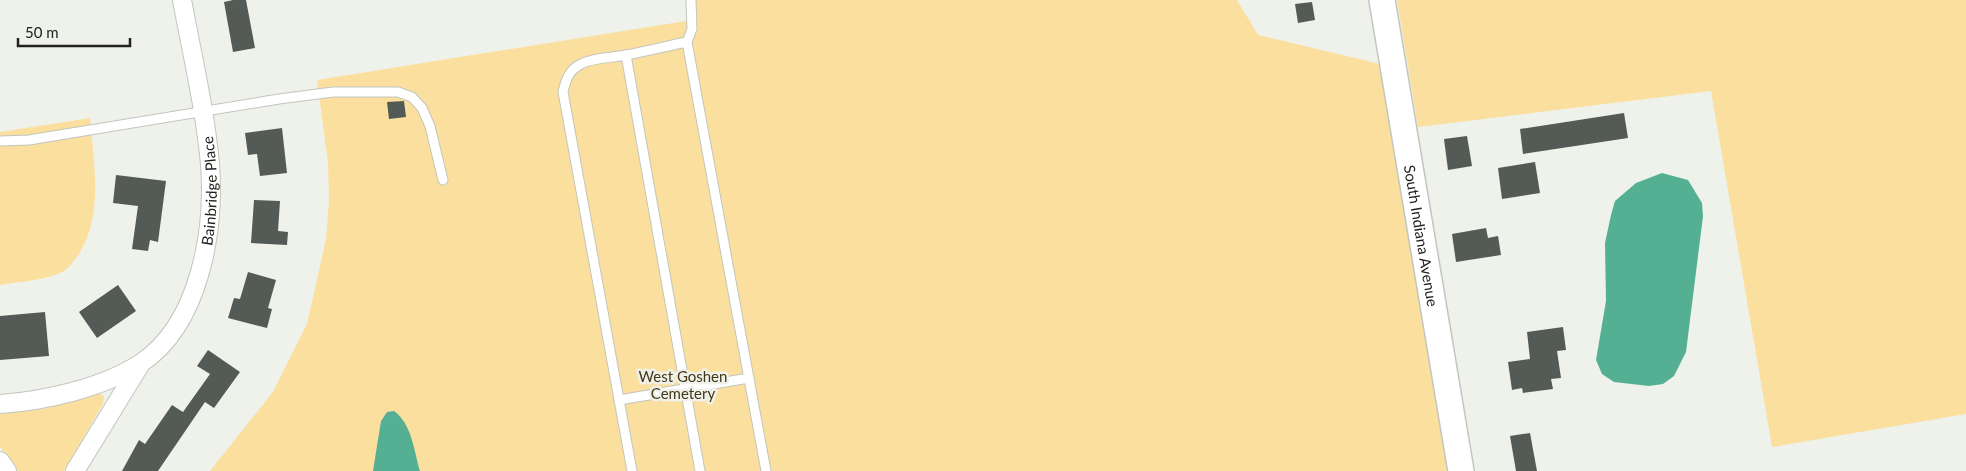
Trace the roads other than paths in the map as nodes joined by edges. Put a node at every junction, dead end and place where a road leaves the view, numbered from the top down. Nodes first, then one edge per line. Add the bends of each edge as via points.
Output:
1 (182, 0) edge
2 (691, 0) edge
3 (1382, 0) edge
4 (687, 42) junction
5 (626, 55) junction
6 (202, 112) junction
7 (0, 141) edge
8 (443, 180) dead end
9 (141, 363) junction
10 (749, 378) junction
11 (685, 389) junction
12 (619, 400) junction
13 (0, 404) edge
14 (0, 461) edge
15 (7, 471) edge
16 (75, 471) edge
17 (632, 471) edge
18 (700, 471) edge
19 (766, 471) edge
20 (1460, 471) edge

1 - 6 street, Bainbridge Place
2 - 4 lane via 692,29
3 - 20 street, South Indiana Avenue
4 - 5 lane
4 - 10 lane
5 - 11 lane
5 - 12 lane via 581,64 566,78 564,92
6 - 7 lane via 29,140
6 - 8 lane via 333,92 398,92 412,97 422,108 430,126
6 - 9 street, Bainbridge Place via 211,196 202,264 194,292 178,323 160,347
9 - 13 street, Bainbridge Place via 81,389 42,399
9 - 16 street, Bainbridge Place
10 - 11 lane
10 - 19 lane
11 - 12 lane
11 - 18 lane
12 - 17 lane
14 - 15 street

